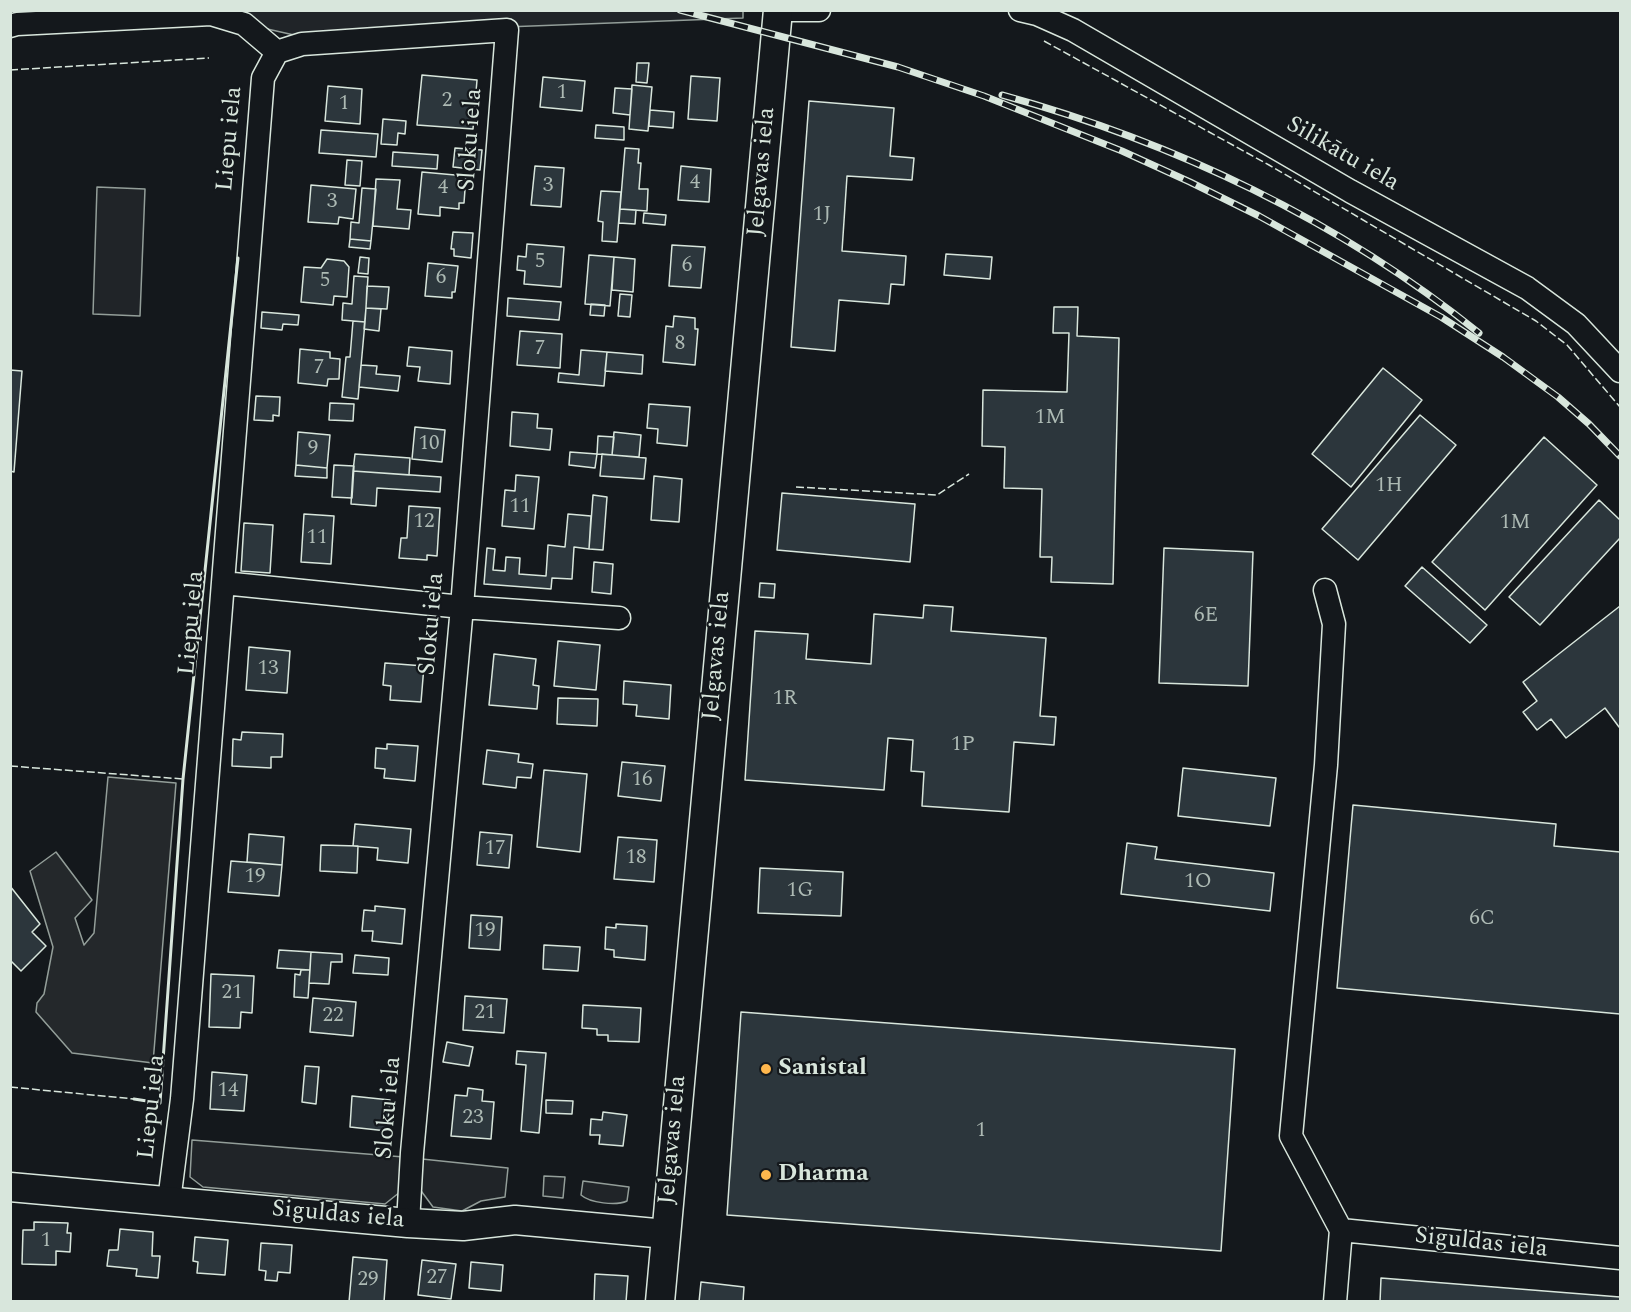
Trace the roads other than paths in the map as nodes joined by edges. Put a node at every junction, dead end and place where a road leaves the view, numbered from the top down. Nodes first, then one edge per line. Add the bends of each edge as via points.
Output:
1 (778, 10) edge
2 (788, 10) edge
3 (819, 10) edge
4 (1020, 10) edge
5 (10, 26) edge
6 (277, 52) junction
7 (1620, 371) edge
8 (223, 583) junction
9 (1325, 590) dead end
10 (462, 607) junction
11 (619, 618) dead end
12 (10, 1187) edge
13 (169, 1202) junction
14 (408, 1223) junction
15 (1341, 1230) junction
16 (666, 1234) junction
17 (1620, 1258) edge
18 (660, 1302) edge
19 (1335, 1302) edge

1 - 16 street, Jelgavas iela
2 - 3 street
4 - 7 street, Silikātu iela via 1073,30 1339,185 1527,288 1576,324
5 - 6 street via 211,14 244,24
6 - 8 street, Liepu iela via 263,78
6 - 10 street, Sloku iela via 302,44 507,30
8 - 10 street
8 - 13 street, Liepu iela via 182,1099
9 - 15 street via 1334,624 1326,765 1291,1136
10 - 11 street
10 - 14 street, Sloku iela
12 - 13 street, Siguldas iela
13 - 14 street, Siguldas iela
14 - 16 street, Siguldas iela via 462,1226 515,1220
15 - 17 street, Siguldas iela
15 - 19 street
16 - 18 street, Jelgavas iela

